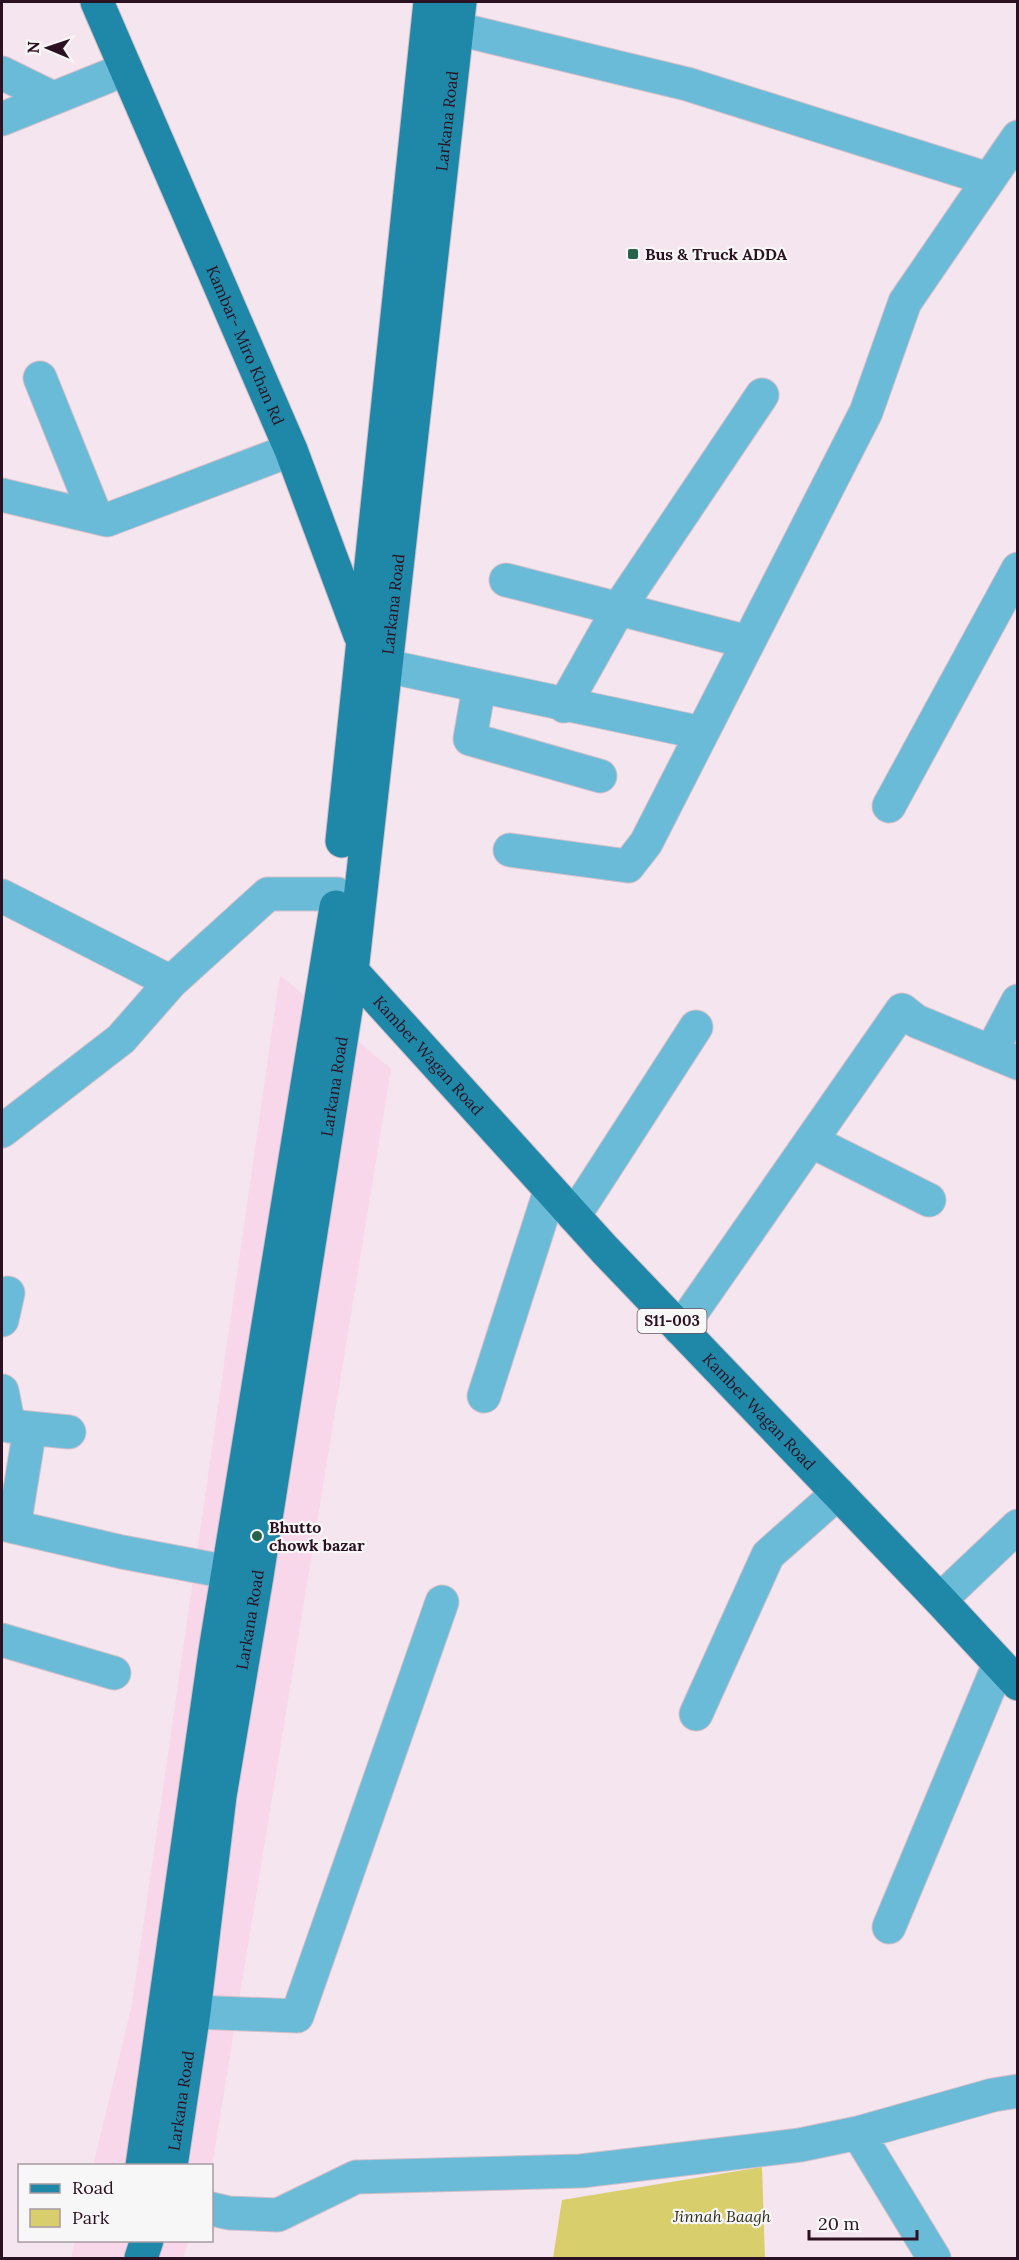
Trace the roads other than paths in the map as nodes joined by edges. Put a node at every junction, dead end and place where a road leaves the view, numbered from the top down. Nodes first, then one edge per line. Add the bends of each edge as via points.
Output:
1 (97, 2) edge
2 (429, 2) edge
3 (459, 15) edge
4 (126, 69) junction
5 (2, 73) edge
6 (53, 99) junction
7 (2, 119) edge
8 (1017, 137) edge
9 (988, 179) junction
10 (420, 226) junction
11 (40, 378) dead end
12 (762, 395) dead end
13 (291, 450) junction
14 (2, 495) edge
15 (96, 517) junction
16 (1017, 569) edge
17 (506, 580) dead end
18 (619, 608) junction
19 (362, 640) junction
20 (748, 642) junction
21 (384, 679) junction
22 (479, 687) junction
23 (564, 706) junction
24 (702, 733) junction
25 (600, 776) dead end
26 (889, 806) dead end
27 (510, 850) dead end
28 (337, 894) junction
29 (2, 896) edge
30 (340, 964) junction
31 (171, 982) junction
32 (1017, 1001) edge
33 (696, 1027) dead end
34 (1004, 1058) edge
35 (2, 1131) edge
36 (811, 1141) junction
37 (550, 1191) junction
38 (929, 1200) dead end
39 (574, 1216) junction
40 (680, 1329) junction
41 (2, 1391) edge
42 (484, 1396) dead end
43 (30, 1428) junction
44 (69, 1432) dead end
45 (838, 1493) junction
46 (8, 1526) edge
47 (1017, 1526) edge
48 (228, 1572) junction
49 (940, 1600) junction
50 (442, 1602) dead end
51 (2, 1640) edge
52 (114, 1673) dead end
53 (1008, 1674) edge
54 (696, 1714) dead end
55 (889, 1927) dead end
56 (194, 2012) junction
57 (1017, 2091) edge
58 (858, 2133) junction
59 (142, 2164) edge
60 (171, 2164) edge
61 (213, 2209) edge
62 (138, 2242) edge
63 (147, 2242) edge
64 (139, 2259) edge
65 (934, 2259) edge

1 - 4 main road, Kambar- Miro Khan Rd
2 - 10 main road, Larkana Road
3 - 9 street
3 - 10 main road, Larkana Road
4 - 6 street
4 - 13 main road, Kambar- Miro Khan Rd
5 - 6 street
6 - 7 street
8 - 9 street
9 - 20 street via 905,302 866,412
10 - 19 main road, Larkana Road
10 - 21 main road, Larkana Road
11 - 15 street
12 - 18 street
13 - 15 street via 107,520
13 - 19 main road, Kambar- Miro Khan Rd
14 - 15 street
16 - 26 street
17 - 18 street
18 - 20 street
18 - 23 street
19 - 21 main road, Kambar- Miro Khan Rd
19 - 28 main road, Larkana Road
20 - 24 street
21 - 22 street
21 - 30 main road, Larkana Road
22 - 23 street
22 - 25 street via 470,739
23 - 24 street
24 - 27 street via 646,843 628,866
28 - 30 main road, Larkana Road
28 - 31 street via 268,894
29 - 31 street
30 - 37 main road, Kamber Wagan Road / S11-003
30 - 48 main road, Larkana Road
30 - 56 main road, Larkana Road via 257,1576 221,1785
31 - 35 street via 121,1039
32 - 34 street
33 - 39 street
34 - 36 street via 916,1021 902,1010
36 - 38 street
36 - 40 street
37 - 39 main road, Kamber Wagan Road / S11-003
37 - 42 street
39 - 40 main road, Kamber Wagan Road / S11-003
40 - 45 main road, Kamber Wagan Road / S11-003
41 - 43 street via 9,1426
43 - 44 street
43 - 46 street
45 - 49 main road, Kamber Wagan Road / S11-003
45 - 54 street via 768,1555
46 - 48 street
47 - 49 street
48 - 59 main road, Larkana Road
49 - 53 main road, Kamber Wagan Road / S11-003
50 - 56 street via 297,2016
51 - 52 street
53 - 55 street
56 - 60 main road, Larkana Road
57 - 58 street
58 - 61 street via 800,2145 581,2171 356,2177 278,2215
58 - 65 street
62 - 64 main road
63 - 64 main road

